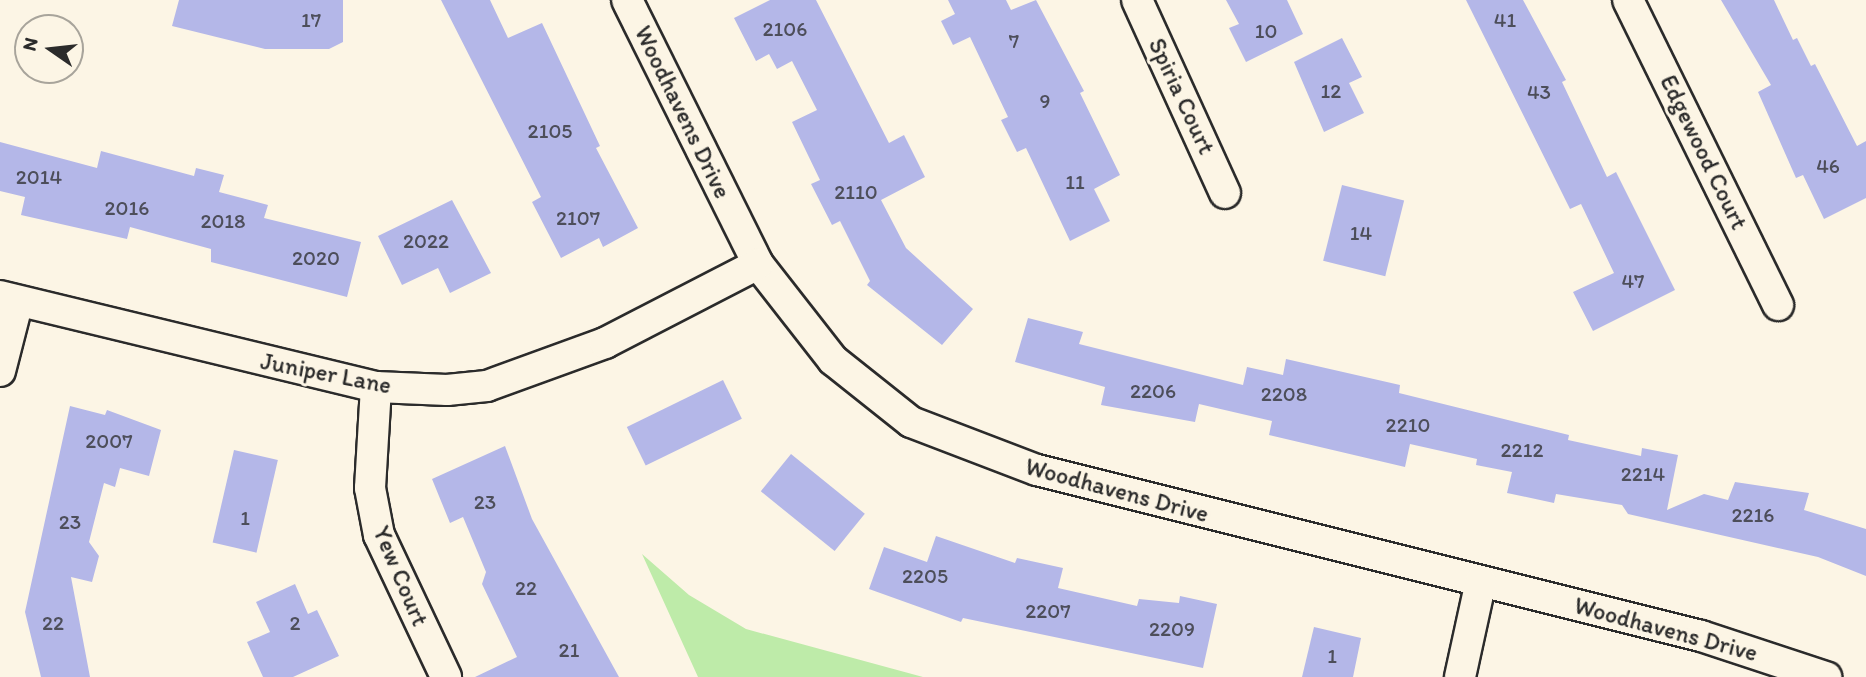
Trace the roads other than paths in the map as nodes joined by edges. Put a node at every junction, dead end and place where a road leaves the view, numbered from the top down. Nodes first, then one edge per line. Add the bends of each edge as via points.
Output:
1 (627, 0) edge
2 (1137, 0) edge
3 (1628, 0) edge
4 (1225, 193) dead end
5 (758, 264) junction
6 (9, 299) edge
7 (1778, 305) dead end
8 (0, 372) edge
9 (376, 387) junction
10 (1481, 581) junction
11 (446, 677) edge
12 (1460, 677) edge
13 (1826, 677) edge

1 - 5 street, Woodhavens Drive
2 - 4 street, Spiria Court
3 - 7 street, Edgewood Court
5 - 9 street, Juniper Lane via 605,343 542,369 487,386
5 - 10 street, Woodhavens Drive via 833,360 911,422 968,448 1144,499
6 - 8 street
6 - 9 street, Juniper Lane
9 - 11 street, Yew Court via 370,488 379,535
10 - 12 street
10 - 13 street, Woodhavens Drive via 1700,636

